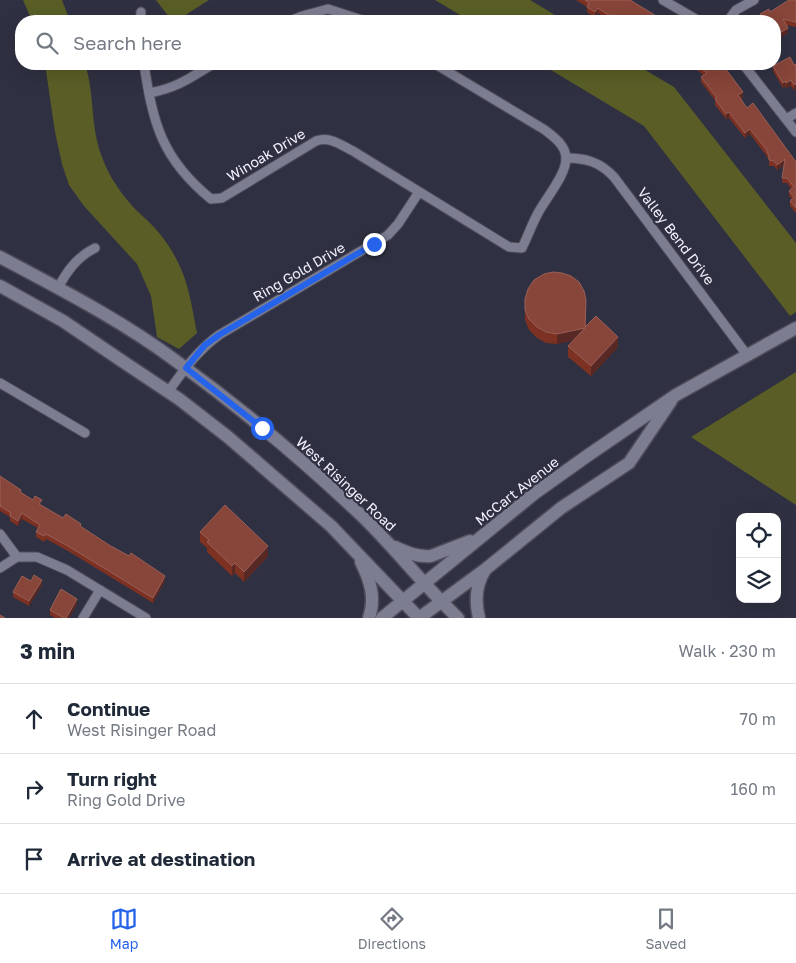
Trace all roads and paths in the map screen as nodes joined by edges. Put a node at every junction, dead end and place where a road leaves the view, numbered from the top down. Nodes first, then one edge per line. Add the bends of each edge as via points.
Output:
1 (663, 0) edge
2 (754, 0) edge
3 (306, 15) edge
4 (346, 15) edge
5 (689, 15) edge
6 (732, 15) edge
7 (145, 70) edge
8 (204, 70) edge
9 (445, 70) edge
10 (748, 70) edge
11 (149, 93) junction
12 (796, 113) edge
13 (786, 119) junction
14 (796, 132) edge
15 (566, 158) junction
16 (419, 192) junction
17 (95, 248) dead end
18 (0, 257) edge
19 (0, 286) edge
20 (58, 288) junction
21 (796, 328) edge
22 (748, 355) junction
23 (186, 368) junction
24 (0, 383) edge
25 (168, 392) junction
26 (676, 395) junction
27 (85, 433) dead end
28 (0, 534) edge
29 (482, 537) junction
30 (388, 544) junction
31 (354, 549) junction
32 (17, 557) junction
33 (0, 568) edge
34 (487, 568) junction
35 (424, 583) junction
36 (100, 590) junction
37 (403, 601) junction
38 (441, 602) junction
39 (83, 618) edge
40 (146, 618) edge
41 (368, 618) edge
42 (382, 618) edge
43 (419, 618) edge
44 (458, 618) edge
45 (479, 618) edge

1 - 5 street
2 - 6 street
3 - 4 street via 328,9
7 - 11 street, Winoak Drive
8 - 11 street via 168,90
9 - 15 street via 555,138
10 - 13 street
11 - 16 street, Winoak Drive via 156,124 170,156 211,199 222,198 323,138 352,151
12 - 13 street
13 - 14 street
15 - 16 street, Winoak Drive via 522,248 509,247
15 - 22 street, Valley Bend Drive via 598,163 614,177
16 - 23 street, Ring Gold Drive via 409,211 388,234 219,335 205,345
17 - 20 street via 76,261
18 - 20 main road, West Risinger Road
19 - 25 main road via 63,322
20 - 23 main road, West Risinger Road via 115,320
21 - 22 main road, McCart Avenue
22 - 26 main road, McCart Avenue
23 - 25 street, Ring Gold Drive
23 - 30 main road, West Risinger Road via 281,443
24 - 27 street
25 - 31 main road via 228,437
26 - 29 main road, McCart Avenue via 542,488
26 - 34 main road, McCart Avenue via 629,463 561,508
28 - 32 street
29 - 30 main road via 431,556 413,555
29 - 35 main road, McCart Avenue
30 - 35 main road, West Risinger Road
31 - 37 main road
31 - 41 main road via 371,588 372,605
32 - 33 street
32 - 36 street via 38,556
34 - 38 main road, McCart Avenue
34 - 45 main road via 480,577 477,597
35 - 37 main road, McCart Avenue
35 - 38 main road, West Risinger Road
36 - 39 street
36 - 40 street
37 - 42 main road, McCart Avenue
37 - 43 main road
38 - 43 main road, McCart Avenue
38 - 44 main road, West Risinger Road

